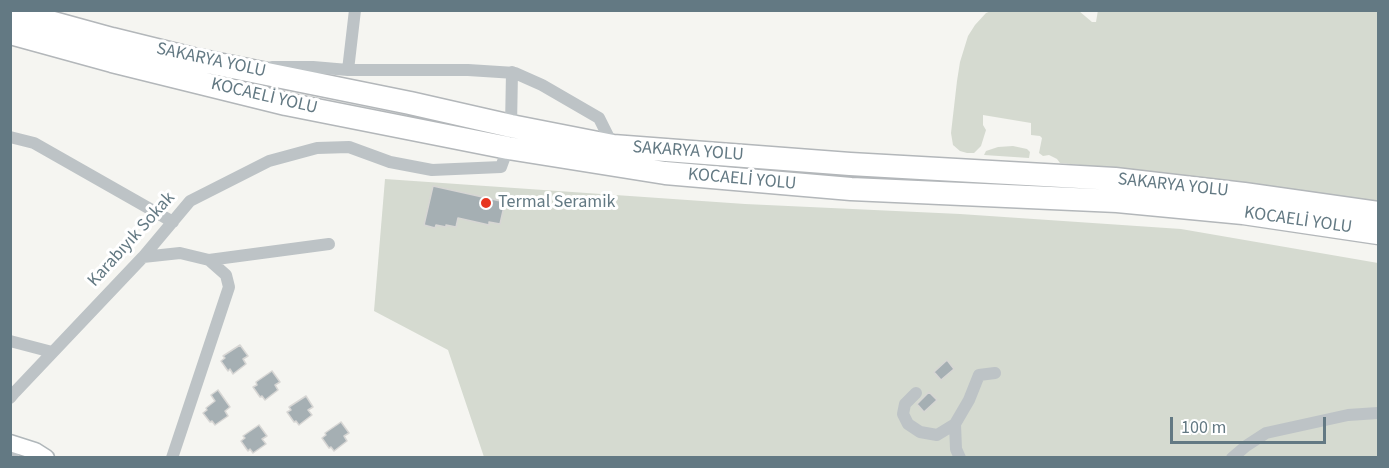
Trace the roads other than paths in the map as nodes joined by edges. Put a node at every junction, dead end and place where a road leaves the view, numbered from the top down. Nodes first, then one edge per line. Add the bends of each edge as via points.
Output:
1 (355, 10) edge
2 (10, 11) edge
3 (10, 33) edge
4 (229, 66) junction
5 (348, 70) junction
6 (512, 72) junction
7 (10, 137) edge
8 (510, 137) junction
9 (613, 147) junction
10 (1378, 213) edge
11 (173, 222) junction
12 (1378, 233) edge
13 (329, 244) dead end
14 (143, 257) junction
15 (209, 260) junction
16 (10, 341) edge
17 (52, 352) junction
18 (995, 372) dead end
19 (916, 393) dead end
20 (10, 398) edge
21 (1378, 413) edge
22 (955, 424) junction
23 (12, 448) edge
24 (46, 458) edge
25 (172, 458) edge
26 (960, 458) edge
27 (1232, 458) edge

1 - 5 street
2 - 4 highway, SAKARYA YOLU
3 - 8 highway, KOCAELİ YOLU via 286,104
4 - 5 street
4 - 8 highway, SAKARYA YOLU via 410,103
5 - 6 street
6 - 8 street
6 - 9 street via 599,118
7 - 11 street via 34,143
8 - 9 highway, SAKARYA YOLU
8 - 11 street, Karabıyık Sokak via 501,167 432,170 390,162 349,147 317,148 269,161 190,201
8 - 12 highway, KOCAELİ YOLU via 665,173 852,189 1118,201 1244,213
9 - 10 highway, SAKARYA YOLU via 1114,179
11 - 14 street, Karabıyık Sokak
13 - 15 street
14 - 15 street via 180,254
14 - 17 street, Karabıyık Sokak
15 - 25 street via 226,275 229,288
16 - 17 street
17 - 20 street, Karabıyık Sokak
18 - 22 street via 979,375
19 - 22 street via 905,404 903,414 908,424 920,432 937,435
21 - 27 street via 1348,415 1266,433
22 - 26 street
23 - 24 street

